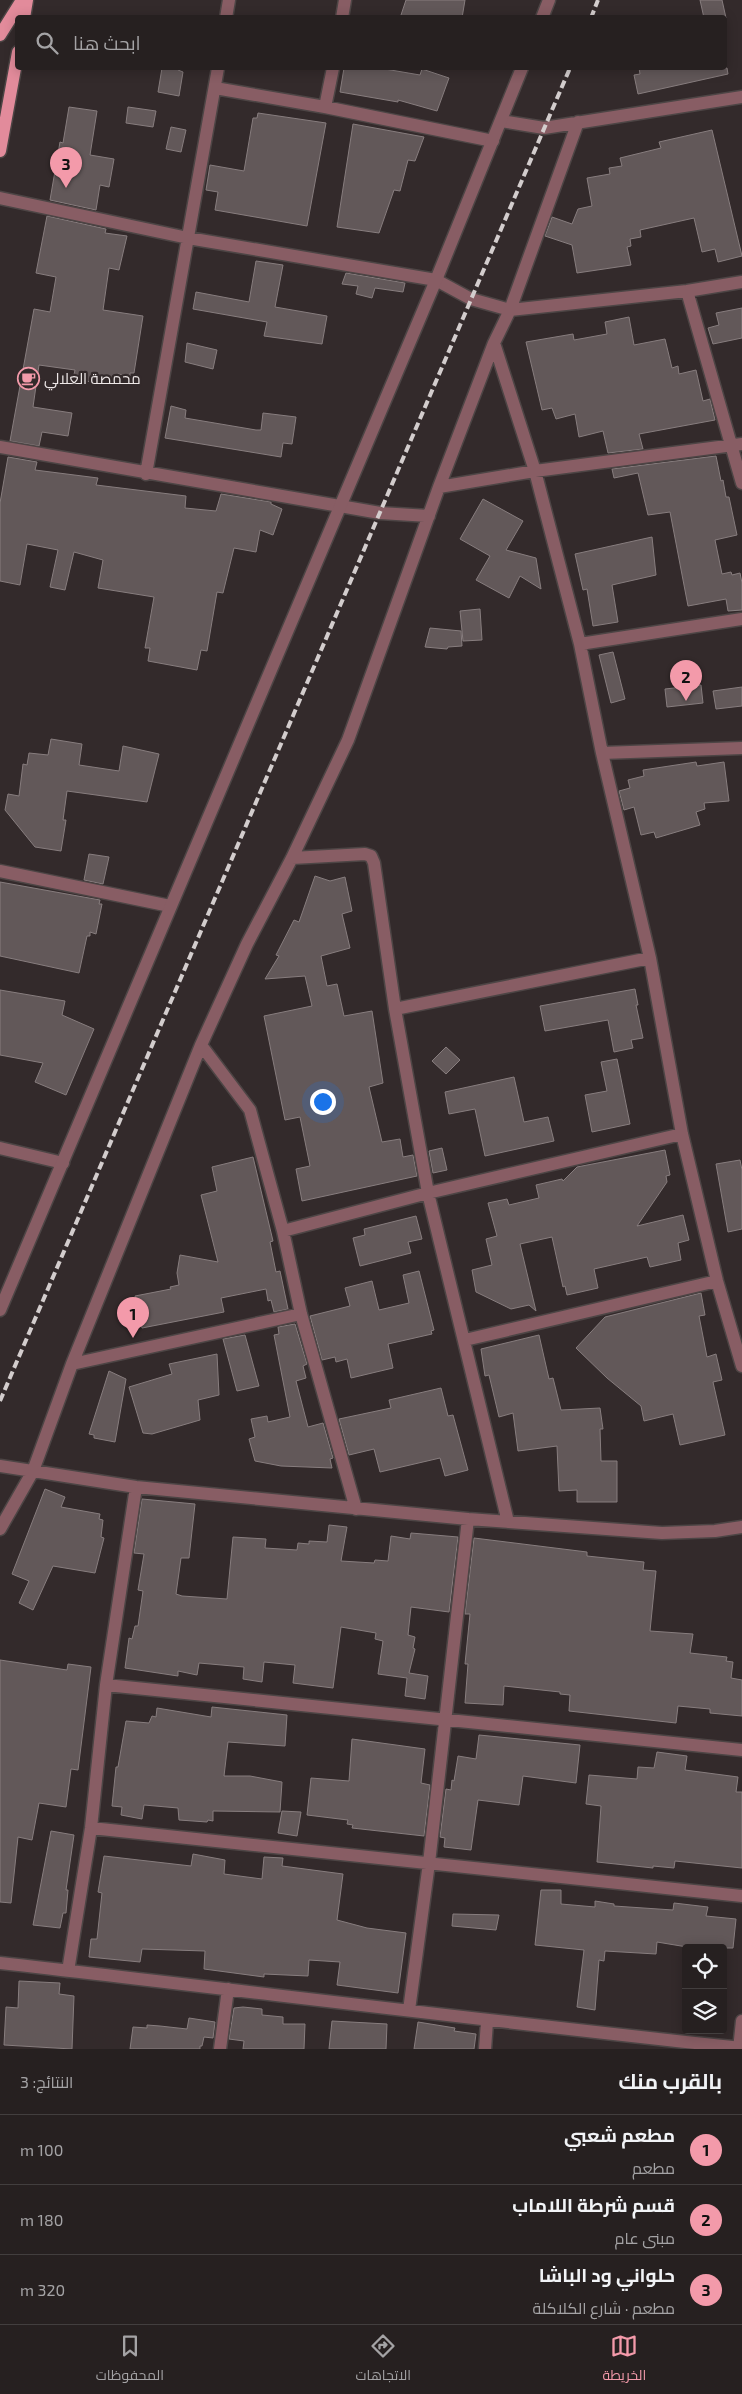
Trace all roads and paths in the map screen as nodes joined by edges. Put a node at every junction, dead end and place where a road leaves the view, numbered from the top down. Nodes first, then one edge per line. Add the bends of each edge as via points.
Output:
1 (22, 0) edge
2 (27, 0) edge
3 (229, 0) edge
4 (345, 0) edge
5 (549, 0) edge
6 (24, 15) edge
7 (226, 15) edge
8 (342, 15) edge
9 (543, 15) edge
10 (0, 35) edge
11 (15, 68) edge
12 (218, 70) edge
13 (332, 70) edge
14 (521, 70) edge
15 (215, 88) junction
16 (742, 97) edge
17 (325, 107) junction
18 (501, 122) junction
19 (578, 122) junction
20 (493, 141) junction
21 (0, 151) edge
22 (0, 198) edge
23 (188, 238) junction
24 (436, 280) junction
25 (742, 282) edge
26 (687, 291) junction
27 (510, 310) junction
28 (494, 343) junction
29 (738, 445) edge
30 (0, 447) edge
31 (535, 471) junction
32 (146, 474) junction
33 (742, 483) edge
34 (440, 487) junction
35 (339, 505) junction
36 (429, 516) junction
37 (742, 619) edge
38 (580, 644) junction
39 (742, 748) edge
40 (602, 753) junction
41 (292, 858) junction
42 (0, 871) edge
43 (170, 906) junction
44 (650, 958) junction
45 (395, 1009) junction
46 (201, 1046) junction
47 (682, 1134) junction
48 (0, 1148) edge
49 (62, 1163) junction
50 (428, 1193) junction
51 (283, 1231) junction
52 (717, 1281) junction
53 (0, 1310) edge
54 (301, 1314) junction
55 (465, 1340) junction
56 (72, 1364) junction
57 (742, 1366) edge
58 (0, 1466) edge
59 (32, 1471) junction
60 (136, 1486) junction
61 (356, 1509) junction
62 (468, 1519) junction
63 (508, 1522) junction
64 (742, 1527) edge
65 (0, 1529) edge
66 (106, 1685) junction
67 (446, 1721) junction
68 (742, 1750) edge
69 (91, 1828) junction
70 (429, 1863) junction
71 (742, 1896) edge
72 (0, 1963) edge
73 (68, 1970) junction
74 (228, 1989) junction
75 (409, 2010) junction
76 (742, 2021) edge
77 (488, 2022) junction
78 (220, 2049) edge
79 (485, 2049) edge
80 (740, 2049) edge

1 - 10 main road
2 - 6 main road
3 - 7 street
4 - 8 street
5 - 9 street
11 - 21 main road
12 - 15 street
13 - 17 street
14 - 18 street
15 - 17 street
15 - 23 street
16 - 19 street
17 - 20 street
18 - 19 street via 544,128
18 - 20 street
19 - 27 street
20 - 24 street
22 - 23 street
23 - 24 street
23 - 32 street
24 - 27 street via 470,299
24 - 35 street
25 - 26 street
26 - 27 street
26 - 29 street
27 - 28 street
28 - 31 street
28 - 34 street
29 - 31 street
29 - 33 street
30 - 32 street
31 - 34 street
31 - 38 street
32 - 35 street
34 - 36 street
35 - 36 street via 380,513
35 - 43 street
36 - 41 street via 348,740
37 - 38 street
38 - 40 street
39 - 40 street
40 - 44 street
41 - 45 street via 371,856
41 - 46 street via 247,944
42 - 43 street
43 - 49 street
44 - 45 street
44 - 47 street
45 - 50 street
46 - 51 street via 250,1110
46 - 56 street
47 - 50 street
47 - 52 street
48 - 49 street
49 - 53 street
50 - 51 street
50 - 55 street
51 - 54 street
52 - 55 street
52 - 57 street
54 - 56 street
54 - 61 street
55 - 63 street
56 - 59 street
58 - 59 street
59 - 60 street
59 - 65 street
60 - 61 street
60 - 66 street
61 - 62 street
62 - 63 street
62 - 67 street
63 - 64 street via 662,1533
66 - 67 street
66 - 69 street
67 - 68 street
67 - 70 street
69 - 70 street
69 - 73 street
70 - 71 street
70 - 75 street
72 - 73 street
73 - 74 street
74 - 75 street
74 - 78 street
75 - 77 street
76 - 80 street
77 - 79 street
77 - 80 street

